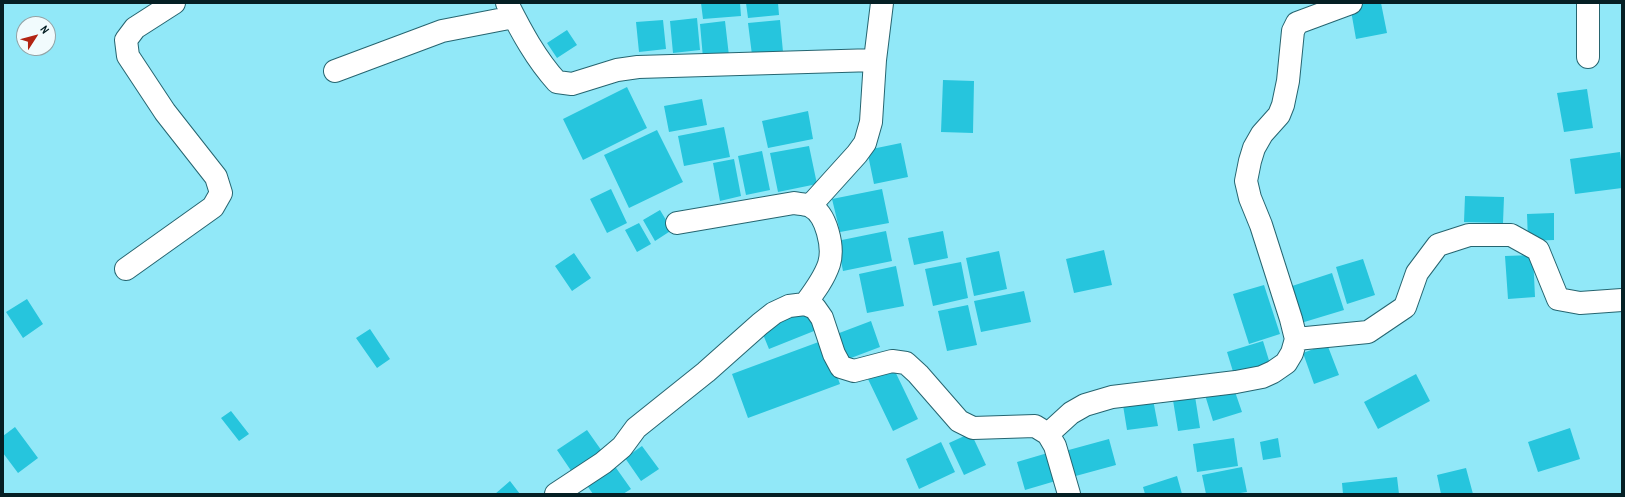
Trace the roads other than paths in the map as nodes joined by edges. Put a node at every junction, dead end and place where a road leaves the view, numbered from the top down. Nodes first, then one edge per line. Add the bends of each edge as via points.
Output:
1 (174, 3) edge
2 (882, 3) edge
3 (1351, 3) edge
4 (1588, 3) edge
5 (510, 10) edge
6 (1588, 57) dead end
7 (875, 60) junction
8 (335, 71) dead end
9 (810, 206) junction
10 (677, 223) dead end
11 (126, 269) dead end
12 (1622, 300) edge
13 (805, 304) junction
14 (1296, 339) junction
15 (1048, 434) junction
16 (556, 494) edge
17 (1069, 494) edge

1 - 11 street via 135,28 126,40 128,56 165,112 216,177 221,193 213,207
2 - 7 street
3 - 14 street via 1296,23 1284,105 1254,148 1246,181
4 - 6 street
5 - 7 street via 545,69 557,82 572,84 618,70 638,67
5 - 8 street via 442,31
7 - 9 street via 871,122 865,143
9 - 10 street via 794,203
9 - 13 street via 822,218 830,239 829,263 818,286
12 - 14 street via 1580,303 1558,299 1538,250 1511,235 1469,235 1438,245 1417,273 1405,307 1368,332
13 - 15 street via 815,308 822,318 841,367 854,371 892,361 906,363 959,421 973,428 1035,426
13 - 16 street via 789,306 760,324 706,372 636,428 622,447 603,463
14 - 15 street via 1286,363 1262,377 1112,397 1085,405 1071,413
15 - 17 street via 1055,446

